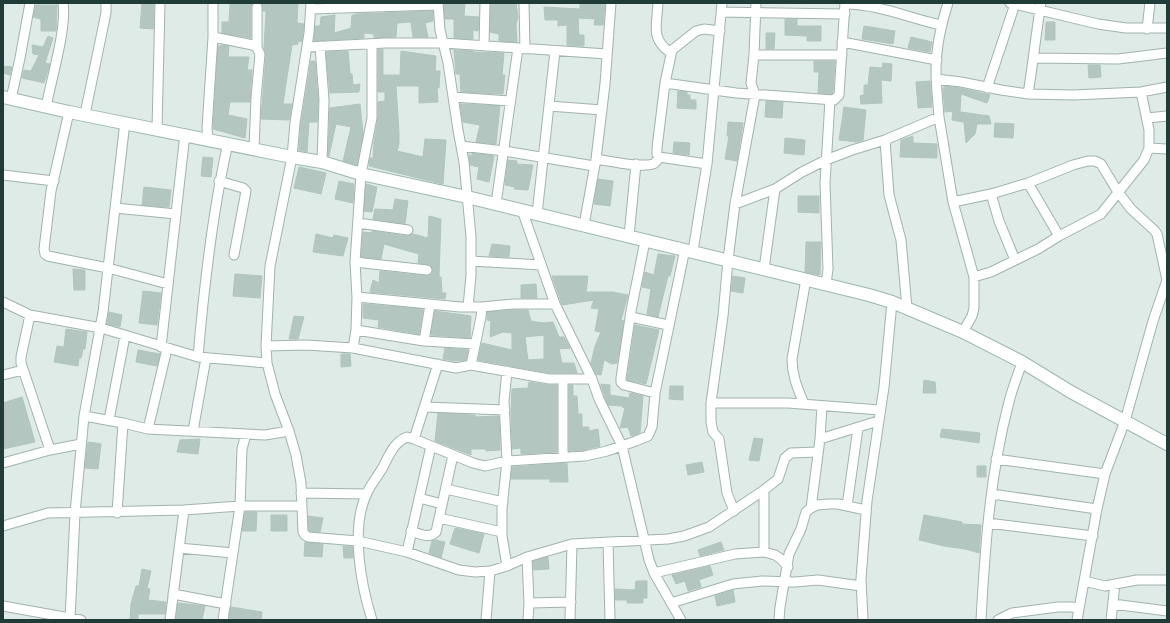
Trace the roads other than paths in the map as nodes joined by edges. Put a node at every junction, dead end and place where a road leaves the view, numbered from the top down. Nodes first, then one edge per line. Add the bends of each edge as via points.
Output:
1 (30, 3) edge
2 (63, 3) edge
3 (106, 3) edge
4 (160, 3) edge
5 (213, 3) edge
6 (485, 3) edge
7 (524, 3) edge
8 (611, 3) edge
9 (658, 3) edge
10 (756, 3) edge
11 (948, 3) edge
12 (1150, 3) edge
13 (438, 4) edge
14 (845, 4) edge
15 (1012, 4) edge
16 (311, 6) edge
17 (345, 6) edge
18 (1041, 6) edge
19 (257, 7) dead end
20 (722, 7) edge
21 (886, 7) edge
22 (756, 13) junction
23 (845, 14) junction
24 (941, 25) junction
25 (1167, 28) edge
26 (1147, 29) junction
27 (720, 30) junction
28 (213, 37) junction
29 (842, 42) junction
30 (443, 43) junction
31 (372, 44) junction
32 (320, 46) junction
33 (484, 46) junction
34 (307, 47) junction
35 (257, 48) junction
36 (521, 49) junction
37 (555, 51) junction
38 (671, 53) junction
39 (1167, 53) edge
40 (607, 54) junction
41 (754, 55) junction
42 (842, 56) junction
43 (1034, 58) junction
44 (937, 60) junction
45 (936, 79) junction
46 (665, 83) junction
47 (1167, 87) edge
48 (987, 88) junction
49 (714, 90) junction
50 (1141, 92) junction
51 (1028, 94) junction
52 (755, 95) junction
53 (453, 97) junction
54 (7, 98) edge
55 (830, 100) junction
56 (510, 101) junction
57 (548, 106) junction
58 (46, 107) junction
59 (602, 110) junction
60 (69, 112) junction
61 (85, 114) junction
62 (1167, 116) edge
63 (939, 117) junction
64 (1147, 118) junction
65 (125, 122) junction
66 (157, 129) junction
67 (185, 134) junction
68 (208, 139) junction
69 (885, 140) junction
70 (228, 143) junction
71 (461, 146) junction
72 (1149, 148) junction
73 (254, 149) junction
74 (1167, 149) edge
75 (504, 151) junction
76 (292, 157) junction
77 (659, 157) junction
78 (543, 158) junction
79 (826, 160) junction
80 (322, 162) junction
81 (595, 163) junction
82 (636, 164) junction
83 (707, 164) junction
84 (362, 174) junction
85 (3, 175) edge
86 (54, 181) junction
87 (219, 181) junction
88 (1028, 183) junction
89 (775, 189) junction
90 (1118, 192) junction
91 (991, 194) junction
92 (467, 197) junction
93 (953, 202) junction
94 (496, 204) junction
95 (735, 204) junction
96 (115, 208) junction
97 (522, 210) junction
98 (176, 214) junction
99 (537, 214) junction
100 (358, 223) junction
101 (584, 225) junction
102 (408, 230) dead end
103 (629, 236) junction
104 (1059, 236) junction
105 (645, 241) junction
106 (689, 250) junction
107 (234, 256) dead end
108 (728, 260) junction
109 (1015, 260) junction
110 (471, 261) junction
111 (355, 262) junction
112 (541, 265) junction
113 (108, 268) junction
114 (764, 269) junction
115 (427, 270) dead end
116 (974, 277) junction
117 (806, 279) junction
118 (168, 284) junction
119 (826, 284) junction
120 (357, 297) junction
121 (3, 302) edge
122 (892, 302) junction
123 (555, 304) junction
124 (430, 305) junction
125 (468, 307) junction
126 (482, 307) junction
127 (907, 308) junction
128 (30, 315) junction
129 (630, 317) junction
130 (668, 325) junction
131 (101, 328) junction
132 (356, 330) junction
133 (963, 332) junction
134 (125, 336) junction
135 (424, 341) junction
136 (475, 344) junction
137 (266, 346) junction
138 (164, 348) junction
139 (353, 348) junction
140 (202, 358) junction
141 (1022, 362) junction
142 (267, 363) junction
143 (438, 364) junction
144 (471, 365) junction
145 (22, 370) junction
146 (507, 371) junction
147 (3, 375) edge
148 (592, 379) junction
149 (563, 380) junction
150 (655, 393) junction
151 (711, 403) junction
152 (804, 404) junction
153 (822, 406) junction
154 (425, 407) junction
155 (505, 410) junction
156 (880, 410) junction
157 (84, 416) junction
158 (109, 420) junction
159 (878, 421) junction
160 (1125, 421) junction
161 (123, 423) junction
162 (858, 428) junction
163 (148, 429) junction
164 (192, 432) junction
165 (289, 432) junction
166 (246, 434) junction
167 (414, 439) junction
168 (820, 439) junction
169 (82, 444) junction
170 (1167, 444) edge
171 (431, 446) junction
172 (622, 446) junction
173 (50, 450) junction
174 (817, 452) junction
175 (453, 455) junction
176 (563, 457) junction
177 (996, 460) junction
178 (507, 461) junction
179 (3, 463) edge
180 (1105, 474) junction
181 (446, 489) junction
182 (764, 490) junction
183 (301, 493) junction
184 (366, 494) junction
185 (992, 494) junction
186 (419, 498) junction
187 (502, 502) junction
188 (442, 504) junction
189 (240, 506) junction
190 (302, 506) junction
191 (847, 506) junction
192 (811, 508) junction
193 (1097, 509) junction
194 (184, 510) junction
195 (866, 510) junction
196 (734, 511) junction
197 (75, 513) junction
198 (117, 513) junction
199 (439, 518) junction
200 (988, 523) junction
201 (3, 526) edge
202 (412, 531) junction
203 (502, 532) junction
204 (1093, 536) junction
205 (644, 540) junction
206 (358, 541) junction
207 (608, 542) junction
208 (572, 544) junction
209 (179, 548) junction
210 (407, 552) junction
211 (764, 552) junction
212 (233, 553) junction
213 (527, 557) junction
214 (507, 566) junction
215 (788, 567) junction
216 (490, 571) junction
217 (654, 572) junction
218 (1167, 580) edge
219 (785, 582) junction
220 (1084, 582) junction
221 (1115, 584) junction
222 (861, 586) junction
223 (173, 594) junction
224 (570, 602) junction
225 (529, 603) junction
226 (671, 603) junction
227 (226, 604) junction
228 (1113, 604) junction
229 (3, 606) edge
230 (1079, 608) junction
231 (1167, 611) edge
232 (1011, 616) edge
233 (70, 619) edge
234 (81, 620) edge
235 (170, 620) edge
236 (223, 620) edge
237 (372, 620) edge
238 (486, 620) edge
239 (528, 620) edge
240 (570, 620) edge
241 (610, 620) edge
242 (681, 620) edge
243 (779, 620) edge
244 (863, 620) edge
245 (982, 620) edge
246 (998, 620) edge
247 (1077, 620) edge
248 (1110, 620) edge

1 - 54 street via 20,58
2 - 58 street via 61,38
3 - 61 street
4 - 66 street
5 - 28 street
6 - 33 street
7 - 36 street
8 - 40 street
9 - 38 street via 656,35 664,48
10 - 22 street
11 - 24 street
12 - 26 street
13 - 17 street
13 - 30 street
14 - 21 street
14 - 23 street
15 - 18 street
15 - 48 street
16 - 17 street
16 - 34 street
18 - 26 street via 1098,24
18 - 43 street
19 - 35 street
20 - 22 street
20 - 27 street
21 - 24 street
22 - 23 street
22 - 41 street
23 - 29 street
24 - 44 street
25 - 26 street
27 - 38 street via 696,31 678,44
27 - 49 street
28 - 35 street
28 - 68 street
29 - 42 street
29 - 44 street
30 - 31 street
30 - 33 street
30 - 53 street
31 - 32 street
31 - 84 street via 372,126
32 - 34 street
32 - 80 street via 324,100
33 - 36 street
34 - 76 street
35 - 73 street via 260,54
36 - 37 street
36 - 56 street
37 - 40 street
37 - 57 street
38 - 46 street
39 - 43 street via 1118,59
40 - 59 street
41 - 42 street
41 - 52 street via 751,82
42 - 55 street via 839,95
43 - 51 street
44 - 45 street
45 - 48 street
45 - 63 street
46 - 49 street
46 - 77 street via 657,148
47 - 50 street
48 - 51 street
49 - 52 street
49 - 83 street
50 - 51 street
50 - 64 street
52 - 55 street
52 - 95 street
53 - 56 street
53 - 71 street
54 - 58 street
55 - 79 street
56 - 75 street
57 - 59 street
57 - 78 street
58 - 60 street
59 - 81 street
60 - 61 street
60 - 86 street
61 - 65 street
62 - 64 street
63 - 69 street
63 - 93 street
64 - 72 street
65 - 66 street
65 - 96 street
66 - 67 street
67 - 68 street
67 - 98 street
68 - 70 street
69 - 79 street
69 - 127 street via 889,195 901,240
70 - 73 street
70 - 87 street
71 - 75 street
71 - 92 street
72 - 74 street
72 - 90 street via 1144,160
73 - 76 street
75 - 78 street
75 - 94 street
76 - 80 street
76 - 137 street via 270,266
77 - 82 street via 655,163
77 - 83 street
78 - 81 street
78 - 99 street
79 - 89 street
79 - 119 street
80 - 84 street
81 - 82 street
81 - 101 street
82 - 103 street
83 - 106 street
84 - 92 street
84 - 100 street
85 - 86 street
86 - 113 street via 45,232 45,254
87 - 107 street via 246,190
87 - 140 street via 203,293
88 - 90 street via 1088,160 1101,164
88 - 91 street
88 - 104 street
89 - 95 street
89 - 114 street
90 - 104 street via 1101,214
90 - 160 street via 1131,209 1157,234 1166,280
91 - 93 street
91 - 109 street
92 - 94 street
92 - 110 street
93 - 116 street
94 - 97 street
95 - 108 street
96 - 98 street
96 - 113 street
97 - 99 street
97 - 112 street
98 - 118 street
99 - 101 street
100 - 102 street
100 - 111 street
101 - 103 street
103 - 105 street
104 - 109 street
105 - 106 street
105 - 129 street
106 - 108 street
106 - 130 street
108 - 114 street
108 - 151 street
109 - 116 street via 992,272
110 - 112 street
110 - 125 street
111 - 115 street
111 - 120 street
112 - 123 street
113 - 118 street
113 - 131 street
114 - 117 street
116 - 133 street via 973,312
117 - 119 street
117 - 152 street via 792,359 792,370
118 - 138 street
119 - 122 street
120 - 124 street
120 - 132 street
121 - 128 street
122 - 127 street
122 - 156 street
123 - 126 street
123 - 148 street
124 - 125 street
124 - 135 street
125 - 126 street
126 - 136 street
127 - 133 street
128 - 131 street
128 - 145 street via 21,357
129 - 130 street
129 - 150 street via 621,382
130 - 150 street
131 - 134 street
131 - 157 street
132 - 135 street
132 - 139 street
133 - 141 street
134 - 138 street
134 - 158 street
135 - 136 street
136 - 144 street
137 - 139 street
137 - 142 street
138 - 140 street
138 - 163 street
139 - 143 street
140 - 142 street
140 - 164 street
141 - 160 street
141 - 177 street via 1009,402
142 - 165 street
143 - 144 street via 456,368
143 - 154 street
144 - 146 street
145 - 147 street
145 - 173 street
146 - 149 street
146 - 155 street
148 - 149 street
148 - 172 street
149 - 176 street
150 - 172 street via 648,436
151 - 152 street
151 - 196 street via 713,432 719,439 727,493
152 - 153 street
153 - 156 street
153 - 168 street
154 - 155 street
154 - 167 street
155 - 178 street
156 - 159 street
157 - 158 street
157 - 169 street
158 - 161 street
159 - 162 street
159 - 195 street
160 - 170 street
160 - 180 street
161 - 163 street
161 - 198 street
162 - 168 street
162 - 191 street
163 - 164 street
164 - 166 street
165 - 166 street
165 - 183 street via 296,455
166 - 189 street via 242,449
167 - 171 street
167 - 184 street via 407,437 395,444
168 - 174 street
169 - 173 street
169 - 197 street
171 - 175 street
171 - 186 street
172 - 176 street via 585,456
172 - 205 street
173 - 179 street
174 - 182 street via 788,455 778,479
174 - 192 street
175 - 178 street via 485,466
175 - 181 street
176 - 178 street
177 - 180 street
177 - 185 street
178 - 187 street
180 - 193 street
181 - 187 street
181 - 188 street
182 - 196 street
182 - 211 street
183 - 184 street
183 - 190 street
184 - 206 street via 359,520
185 - 193 street
185 - 200 street
186 - 188 street
186 - 202 street
187 - 203 street
188 - 199 street
189 - 190 street
189 - 194 street
189 - 212 street
190 - 206 street via 303,532 308,537
191 - 192 street via 829,504
191 - 195 street
192 - 215 street via 803,518 801,530 789,554
193 - 204 street
194 - 198 street
194 - 209 street
195 - 222 street
196 - 205 street via 709,528 684,536
197 - 198 street
197 - 201 street via 48,513
197 - 233 street
199 - 202 street via 433,535
199 - 203 street
200 - 204 street
200 - 245 street
202 - 210 street
203 - 214 street
204 - 220 street
205 - 207 street
205 - 217 street
206 - 210 street
206 - 237 street via 366,601
207 - 208 street
207 - 241 street
208 - 213 street
208 - 224 street
209 - 212 street
209 - 223 street
210 - 216 street via 459,570
211 - 215 street via 775,555
211 - 217 street via 735,554
212 - 227 street
213 - 214 street
213 - 225 street
214 - 216 street
215 - 219 street
216 - 238 street
217 - 226 street
218 - 221 street via 1137,580
219 - 222 street via 818,580
219 - 226 street via 733,584
219 - 243 street
220 - 221 street via 1105,586
220 - 230 street
221 - 228 street
222 - 244 street
223 - 227 street
223 - 235 street
224 - 225 street
224 - 240 street
225 - 239 street
226 - 242 street
227 - 236 street
228 - 231 street
228 - 248 street
229 - 233 street
230 - 232 street via 1058,608
230 - 247 street
232 - 246 street
233 - 234 street

